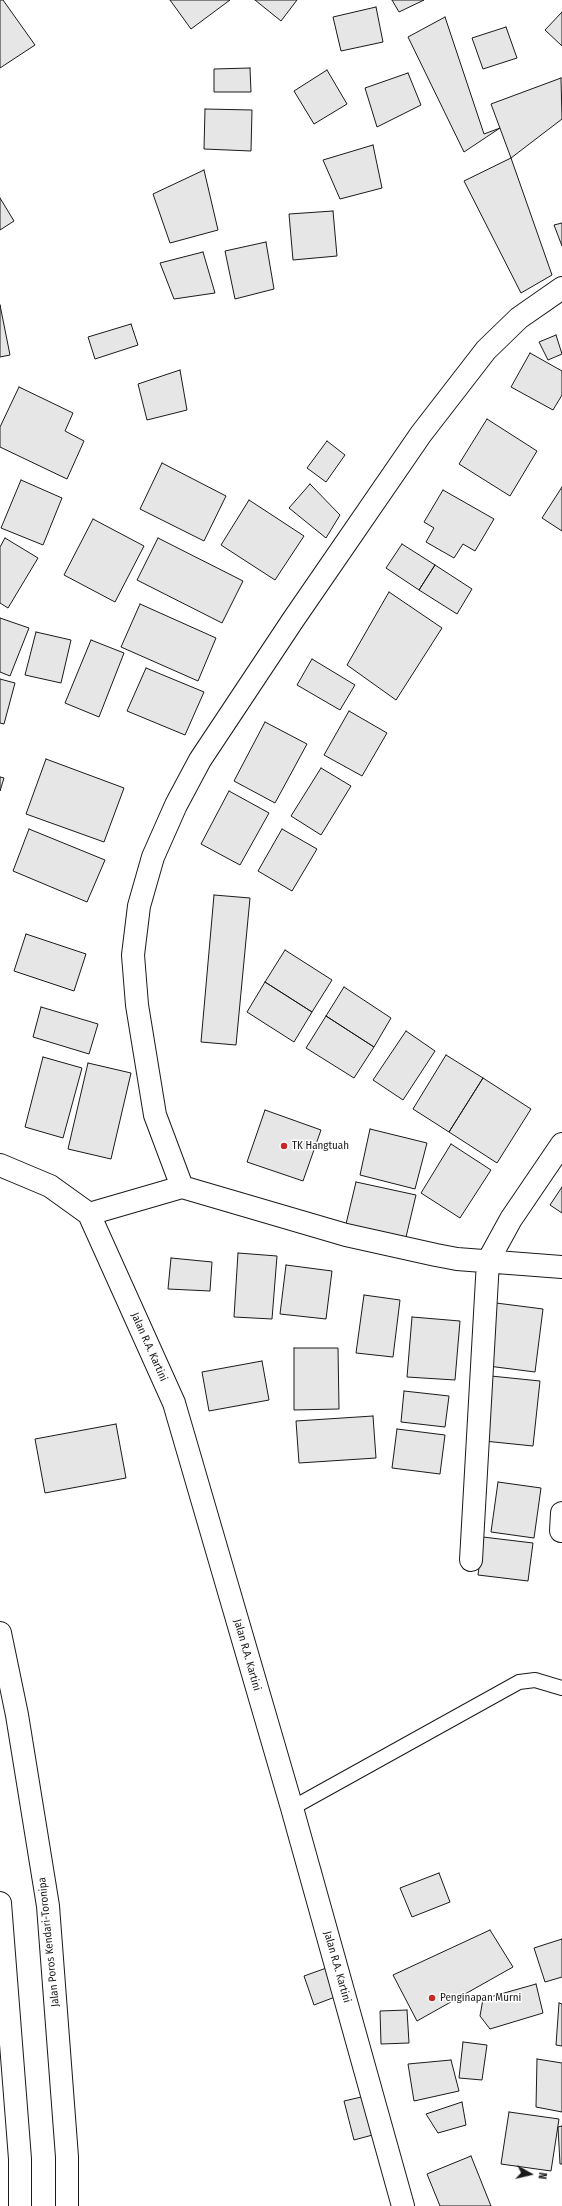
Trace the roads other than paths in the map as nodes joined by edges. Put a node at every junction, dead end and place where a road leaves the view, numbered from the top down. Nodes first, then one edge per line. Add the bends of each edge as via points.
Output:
1 (562, 288) edge
2 (562, 1144) edge
3 (0, 1165) edge
4 (182, 1187) junction
5 (89, 1214) junction
6 (488, 1261) junction
7 (562, 1267) edge
8 (471, 1560) dead end
9 (0, 1633) edge
10 (562, 1688) edge
11 (292, 1808) junction
12 (0, 1903) edge
13 (20, 2206) edge
14 (67, 2206) edge
15 (403, 2206) edge

1 - 4 main road via 519,318 486,350 421,434 200,760 153,857 139,906 132,955 137,1006 155,1115
2 - 6 main road via 511,1219
3 - 5 main road via 50,1186
4 - 5 main road
4 - 6 main road via 346,1235 457,1259
5 - 11 main road, Jalan R.A. Kartini via 174,1403
6 - 7 main road
6 - 8 main road
9 - 14 main road, Jalan Poros Kendari-Toronipa via 17,1715 48,1906 67,2157
10 - 11 lane via 535,1680 519,1682
11 - 15 main road, Jalan R.A. Kartini
12 - 13 main road via 20,2159

